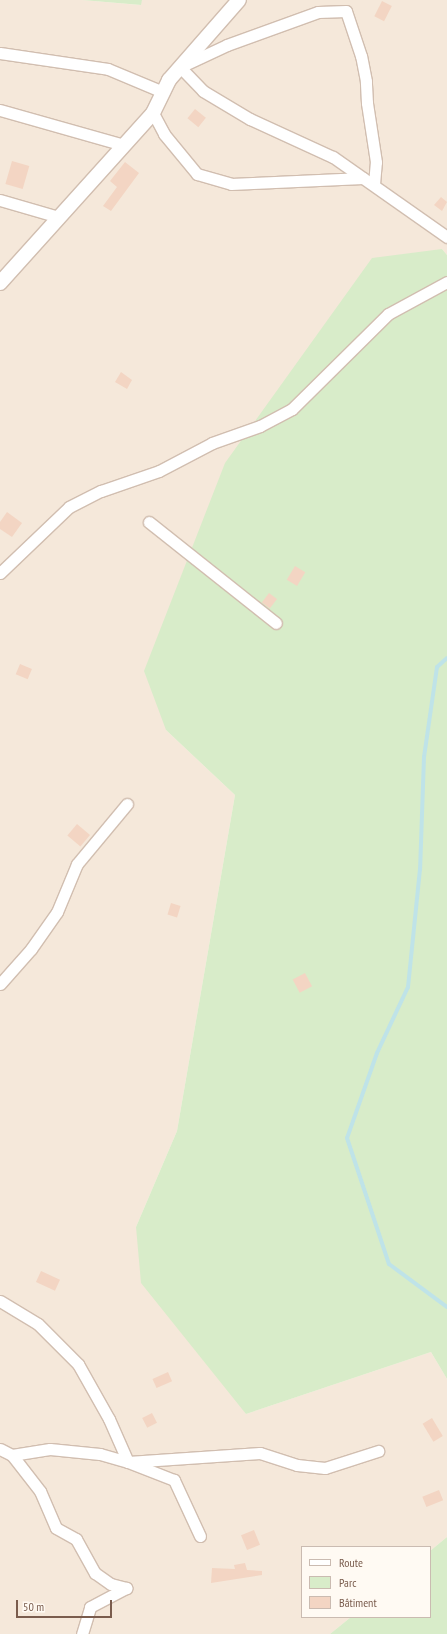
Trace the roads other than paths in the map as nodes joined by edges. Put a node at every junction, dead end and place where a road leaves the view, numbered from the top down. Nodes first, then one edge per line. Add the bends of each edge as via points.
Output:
1 (239, 0) edge
2 (0, 53) edge
3 (180, 67) junction
4 (163, 92) junction
5 (0, 110) edge
6 (153, 113) junction
7 (124, 145) junction
8 (363, 178) junction
9 (374, 184) junction
10 (0, 200) edge
11 (59, 217) junction
12 (447, 236) edge
13 (447, 282) edge
14 (0, 283) edge
15 (149, 522) dead end
16 (0, 573) edge
17 (276, 623) dead end
18 (127, 804) dead end
19 (0, 984) edge
20 (0, 1301) edge
21 (0, 1449) edge
22 (378, 1451) dead end
23 (12, 1455) junction
24 (128, 1462) junction
25 (200, 1536) dead end
26 (82, 1634) edge

1 - 3 street
2 - 4 street via 108,69
3 - 4 street
3 - 8 street via 204,91 250,120 333,157
3 - 9 street via 227,45 318,12 346,11 361,56 366,81 366,103 376,162
4 - 6 street
5 - 7 street
6 - 7 street
6 - 8 street via 164,134 196,174 231,184
7 - 11 street
8 - 9 street
9 - 12 street
10 - 11 street
11 - 14 street
13 - 16 street via 388,314 292,409 260,426 212,443 159,471 101,491 69,507
15 - 17 street
18 - 19 street via 77,864 57,912 31,949
20 - 24 street via 38,1324 78,1364
21 - 23 street
22 - 24 street via 325,1468 297,1465 260,1453
23 - 24 street via 50,1449 100,1454
23 - 26 street via 40,1490 56,1528 76,1539 95,1573 111,1584 126,1588 90,1607
24 - 25 street via 174,1480

